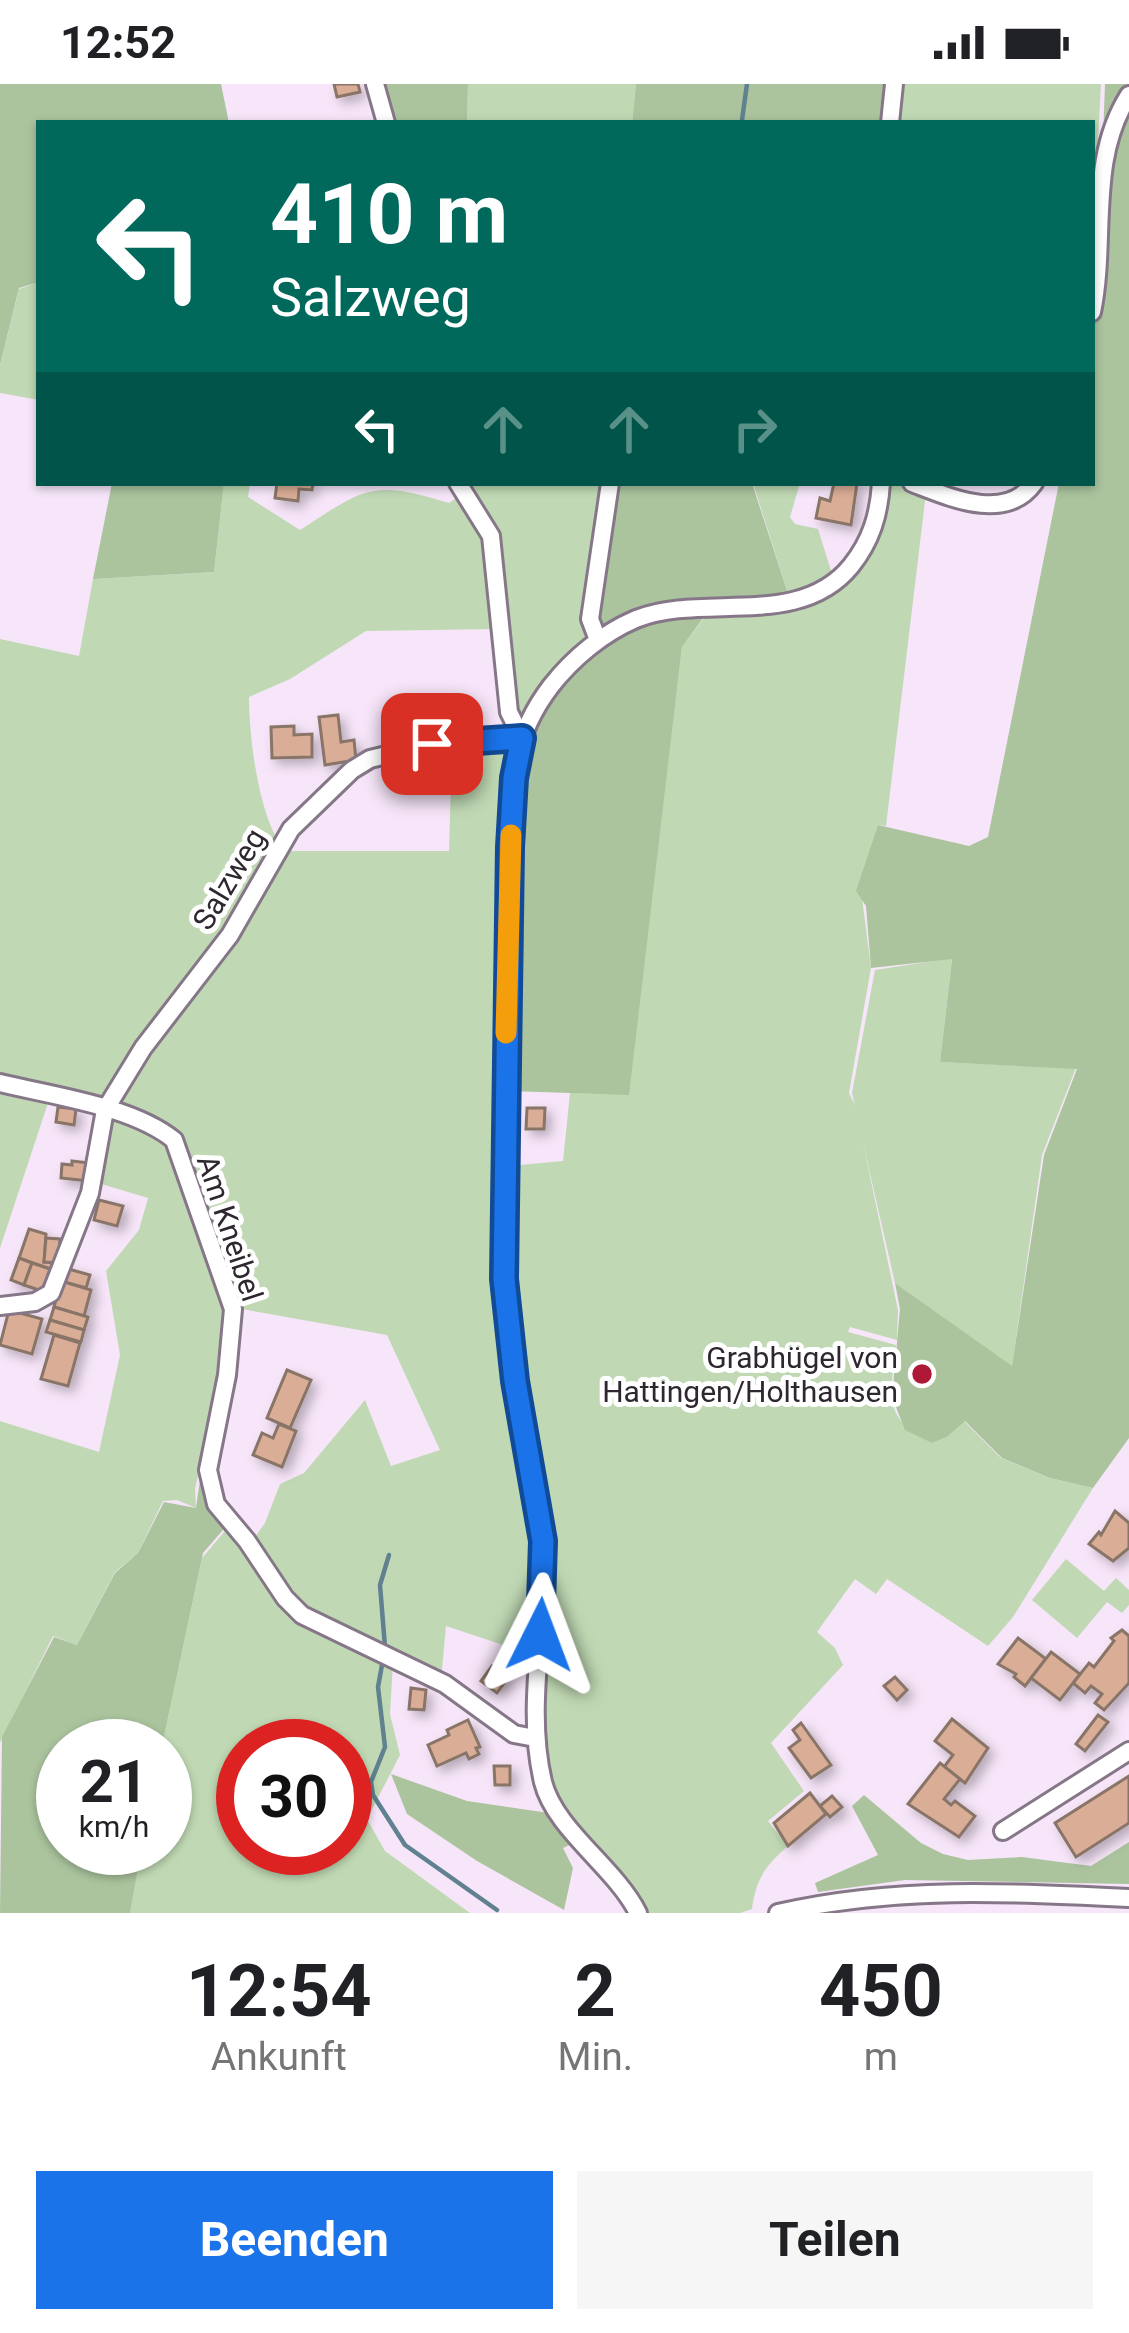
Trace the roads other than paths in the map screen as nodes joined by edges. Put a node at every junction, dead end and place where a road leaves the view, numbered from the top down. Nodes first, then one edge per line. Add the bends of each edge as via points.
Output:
1 (375, 84) edge
2 (894, 84) edge
3 (1129, 95) edge
4 (385, 120) edge
5 (890, 120) edge
6 (1095, 271) edge
7 (460, 486) edge
8 (610, 486) edge
9 (881, 486) edge
10 (920, 486) edge
11 (1032, 486) edge
12 (598, 640) junction
13 (522, 738) junction
14 (0, 1082) edge
15 (105, 1110) junction
16 (0, 1306) edge
17 (535, 1738) junction
18 (1129, 1751) edge
19 (1003, 1831) dead end
20 (1129, 1898) edge
21 (638, 1913) edge
22 (778, 1913) edge

1 - 4 street
2 - 5 street
3 - 6 street via 1112,124 1102,175
7 - 13 street via 491,536 508,712
8 - 12 street via 590,619
9 - 12 street via 867,544 822,591 763,605 660,612
10 - 11 street via 993,504
12 - 13 street via 551,686
13 - 15 street, Salzweg via 432,744 352,770 291,830 230,934
13 - 17 street via 510,847 504,1279 543,1541
14 - 15 street, Am Kneibel
15 - 16 street via 90,1193 51,1293
15 - 17 street, Am Kneibel via 174,1140 232,1310 208,1470 216,1504 302,1616 445,1684 514,1734
17 - 21 street via 556,1809
18 - 19 street
20 - 22 street via 885,1894

